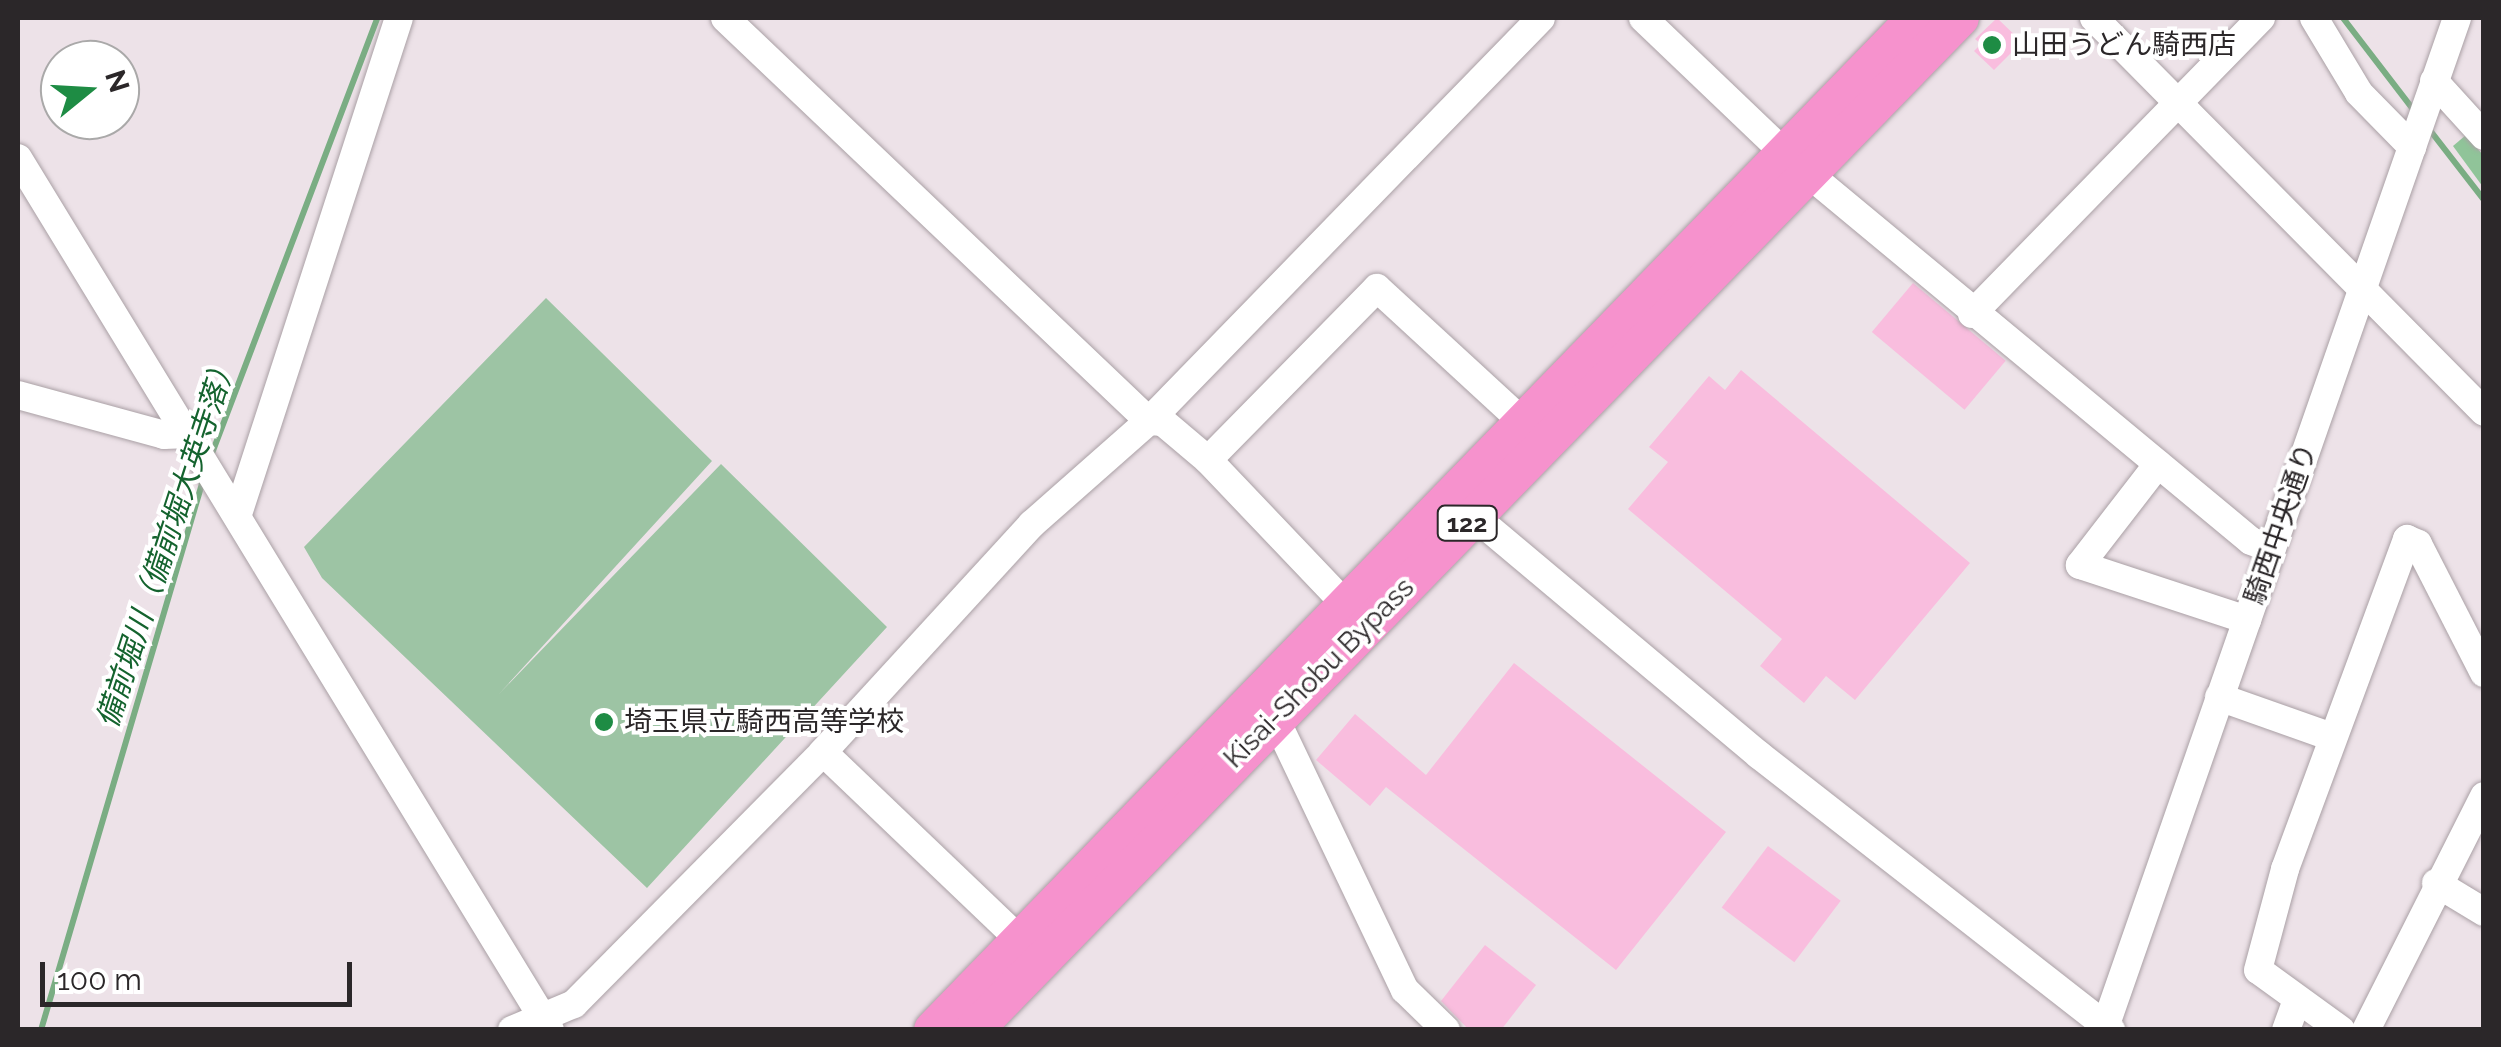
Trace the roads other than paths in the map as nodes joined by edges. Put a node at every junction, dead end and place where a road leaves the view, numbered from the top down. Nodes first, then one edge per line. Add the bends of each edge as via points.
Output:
1 (399, 18) edge
2 (725, 18) edge
3 (1542, 18) edge
4 (1642, 18) edge
5 (1916, 18) edge
6 (1960, 18) edge
7 (2094, 18) edge
8 (2261, 18) edge
9 (2314, 18) edge
10 (2457, 18) edge
11 (2430, 93) junction
12 (2176, 104) junction
13 (2484, 136) edge
14 (2414, 140) junction
15 (18, 158) edge
16 (1794, 162) junction
17 (2362, 288) junction
18 (1972, 314) junction
19 (18, 395) edge
20 (2484, 412) edge
21 (1149, 421) junction
22 (1524, 423) junction
23 (189, 434) junction
24 (1208, 460) junction
25 (2158, 464) junction
26 (1463, 506) junction
27 (235, 509) junction
28 (2272, 549) junction
29 (1338, 597) junction
30 (2247, 620) junction
31 (2475, 637) edge
32 (2484, 673) edge
33 (2219, 698) junction
34 (1275, 718) junction
35 (2332, 738) junction
36 (823, 752) junction
37 (2484, 796) edge
38 (2436, 884) junction
39 (2484, 912) edge
40 (1019, 939) junction
41 (2291, 1016) edge
42 (547, 1023) edge
43 (1427, 1024) edge
44 (2107, 1028) edge
45 (512, 1030) edge
46 (933, 1030) edge
47 (974, 1030) edge
48 (2341, 1030) edge
49 (2366, 1030) edge

1 - 27 street
2 - 21 street
3 - 21 street
4 - 16 street
5 - 16 highway, Kisai-Shobu Bypass / 122
6 - 16 highway, Kisai-Shobu Bypass / 122
7 - 12 street
8 - 12 street
9 - 14 street via 2359,93
10 - 11 street, 騎西中央通り
11 - 13 street
11 - 14 street, 騎西中央通り
12 - 17 street
12 - 18 street
14 - 17 street, 騎西中央通り
15 - 23 street
16 - 18 street
16 - 22 highway, Kisai-Shobu Bypass / 122
16 - 26 highway, Kisai-Shobu Bypass / 122
17 - 20 street
17 - 28 street, 騎西中央通り
18 - 25 street
19 - 23 street via 164,435
21 - 24 street via 1164,422
21 - 36 street via 1032,524
22 - 24 street via 1376,288
22 - 26 highway, Kisai-Shobu Bypass / 122
23 - 27 street
24 - 29 street
25 - 28 street via 2251,541
25 - 30 street via 2080,565
26 - 29 highway, Kisai-Shobu Bypass / 122
26 - 34 highway, Kisai-Shobu Bypass / 122
26 - 44 street via 1744,744
27 - 42 street
28 - 30 street, 騎西中央通り
29 - 40 highway, Kisai-Shobu Bypass / 122
30 - 33 street, 騎西中央通り
31 - 32 street
31 - 35 street via 2418,544 2407,538
33 - 35 street
33 - 44 street, 騎西中央通り
34 - 43 street via 1331,846
34 - 47 highway, Kisai-Shobu Bypass / 122
35 - 41 street via 2258,970
36 - 40 street
36 - 42 street via 574,1004
37 - 38 street
38 - 39 street
38 - 49 street
40 - 46 highway, Kisai-Shobu Bypass / 122
41 - 48 street
42 - 45 street

